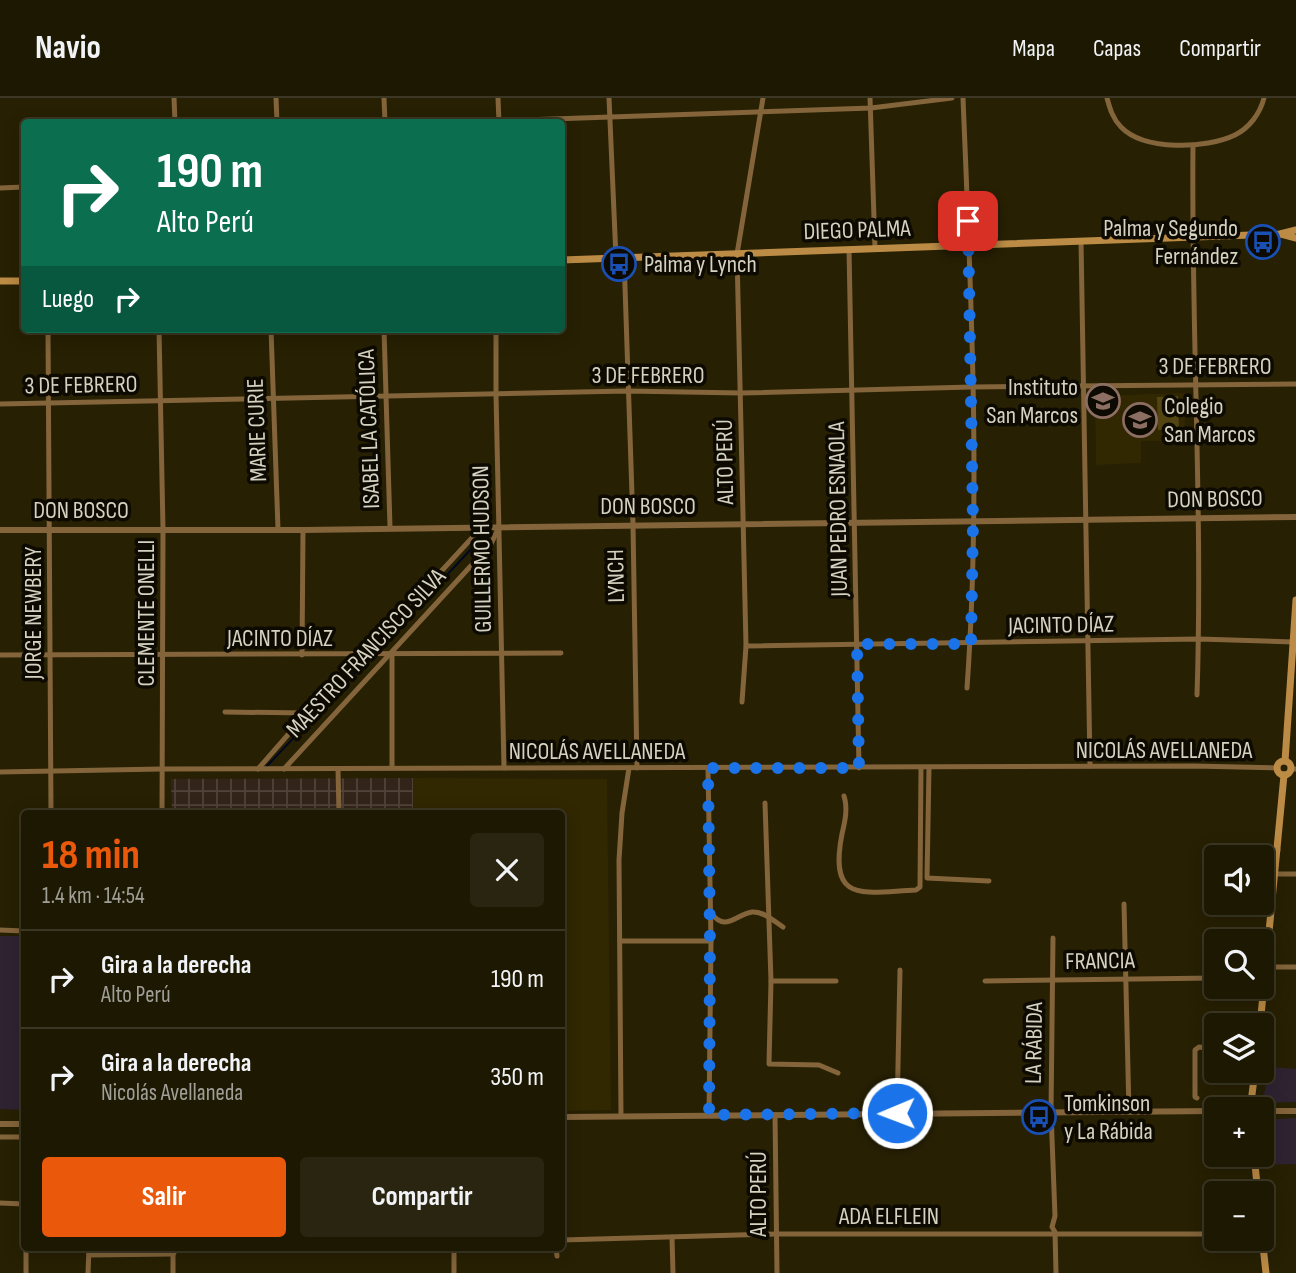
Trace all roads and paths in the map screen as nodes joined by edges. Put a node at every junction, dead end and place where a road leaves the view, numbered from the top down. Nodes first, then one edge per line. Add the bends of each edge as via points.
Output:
1 (174, 98) edge
2 (276, 98) edge
3 (384, 98) edge
4 (498, 98) edge
5 (609, 98) edge
6 (763, 98) edge
7 (870, 98) edge
8 (952, 98) edge
9 (963, 98) edge
10 (1107, 98) edge
11 (1264, 98) edge
12 (871, 108) junction
13 (761, 113) junction
14 (610, 118) junction
15 (175, 119) edge
16 (277, 119) edge
17 (385, 119) edge
18 (499, 119) edge
19 (565, 120) edge
20 (1193, 145) junction
21 (21, 187) edge
22 (0, 188) edge
23 (1296, 230) edge
24 (1280, 234) junction
25 (1192, 237) junction
26 (1296, 238) edge
27 (1081, 240) junction
28 (969, 245) junction
29 (875, 248) junction
30 (849, 249) junction
31 (737, 254) junction
32 (620, 257) junction
33 (565, 260) edge
34 (0, 281) edge
35 (21, 281) edge
36 (48, 333) edge
37 (159, 333) edge
38 (271, 333) edge
39 (384, 333) edge
40 (496, 333) edge
41 (1195, 383) junction
42 (1296, 384) edge
43 (1085, 385) junction
44 (972, 387) junction
45 (627, 391) junction
46 (853, 391) junction
47 (741, 393) junction
48 (496, 394) junction
49 (385, 396) junction
50 (273, 399) junction
51 (161, 401) junction
52 (49, 403) junction
53 (0, 404) edge
54 (1296, 517) edge
55 (1198, 519) junction
56 (1086, 521) junction
57 (856, 523) junction
58 (973, 523) junction
59 (633, 524) junction
60 (744, 525) junction
61 (390, 527) junction
62 (482, 527) junction
63 (499, 528) junction
64 (51, 529) junction
65 (163, 529) junction
66 (278, 529) junction
67 (0, 530) edge
68 (303, 530) junction
69 (1296, 600) edge
70 (1199, 639) junction
71 (1088, 642) junction
72 (1293, 642) junction
73 (857, 644) junction
74 (971, 644) junction
75 (746, 646) junction
76 (501, 652) junction
77 (561, 653) dead end
78 (368, 654) junction
79 (388, 654) junction
80 (0, 655) edge
81 (302, 655) junction
82 (50, 656) junction
83 (163, 656) junction
84 (967, 688) dead end
85 (1197, 695) dead end
86 (742, 702) dead end
87 (1293, 703) edge
88 (225, 712) dead end
89 (307, 713) junction
90 (1285, 761) junction
91 (1090, 766) junction
92 (392, 768) junction
93 (504, 768) junction
94 (629, 768) junction
95 (637, 768) junction
96 (708, 768) junction
97 (859, 768) junction
98 (921, 768) junction
99 (929, 768) junction
100 (162, 769) junction
101 (258, 769) junction
102 (284, 769) junction
103 (338, 769) junction
104 (1294, 769) edge
105 (1281, 771) junction
106 (0, 772) edge
107 (51, 772) junction
108 (844, 796) dead end
109 (765, 803) dead end
110 (51, 810) edge
111 (162, 810) edge
112 (340, 810) edge
113 (1274, 850) edge
114 (1278, 850) junction
115 (1276, 873) junction
116 (1296, 874) edge
117 (989, 881) dead end
118 (1124, 904) dead end
119 (710, 912) junction
120 (769, 917) junction
121 (783, 927) dead end
122 (1270, 929) edge
123 (0, 930) edge
124 (21, 930) edge
125 (1053, 938) dead end
126 (710, 941) junction
127 (620, 942) junction
128 (1274, 967) edge
129 (1296, 967) edge
130 (900, 970) dead end
131 (1124, 978) junction
132 (1204, 978) edge
133 (1053, 980) junction
134 (771, 981) junction
135 (836, 981) dead end
136 (985, 981) dead end
137 (1204, 1048) edge
138 (838, 1073) dead end
139 (1196, 1098) dead end
140 (1204, 1111) edge
141 (1274, 1111) edge
142 (1296, 1111) edge
143 (1051, 1112) junction
144 (1129, 1112) junction
145 (897, 1113) junction
146 (709, 1115) junction
147 (775, 1115) junction
148 (621, 1116) junction
149 (565, 1117) edge
150 (0, 1124) edge
151 (21, 1124) edge
152 (0, 1137) edge
153 (21, 1137) edge
154 (0, 1203) edge
155 (21, 1204) edge
156 (1055, 1232) junction
157 (776, 1234) junction
158 (1204, 1234) edge
159 (672, 1237) junction
160 (565, 1240) edge
161 (26, 1251) edge
162 (89, 1251) edge
163 (175, 1251) edge
164 (454, 1251) edge
165 (556, 1251) edge
166 (1264, 1251) edge
167 (557, 1256) dead end
168 (26, 1273) edge
169 (88, 1273) edge
170 (173, 1273) edge
171 (454, 1273) edge
172 (673, 1273) edge
173 (777, 1273) edge
174 (1056, 1273) edge
175 (1266, 1273) edge

1 - 15 street
2 - 16 street
3 - 17 street
4 - 18 street
5 - 14 street, LYNCH
6 - 13 street, ALTO PERÚ
7 - 12 street
8 - 12 street
9 - 28 street
10 - 20 street via 1121,127 1138,138
11 - 20 street via 1248,127
12 - 13 street
12 - 29 street
13 - 14 street
13 - 31 street, ALTO PERÚ
14 - 19 street
14 - 32 street, LYNCH
20 - 25 street
21 - 22 street
23 - 24 main road, DIEGO PALMA
24 - 25 main road, DIEGO PALMA
24 - 26 main road, DIEGO PALMA
25 - 27 main road, DIEGO PALMA
25 - 41 street
27 - 28 main road, DIEGO PALMA
27 - 43 street
28 - 29 main road, DIEGO PALMA
28 - 44 street
29 - 30 main road, DIEGO PALMA
30 - 31 main road, DIEGO PALMA
30 - 46 street, JUAN PEDRO ESNAOLA
31 - 32 main road, DIEGO PALMA
31 - 47 street, ALTO PERÚ
32 - 33 main road, DIEGO PALMA
32 - 45 street, LYNCH
34 - 35 main road
36 - 52 street, JORGE NEWBERY
37 - 51 street, CLEMENTE ONELLI
38 - 50 street, MARIE CURIE
39 - 49 street, ISABEL LA CATÓLICA
40 - 48 street, GUILLERMO HUDSON
41 - 42 street, 3 DE FEBRERO
41 - 43 street, 3 DE FEBRERO
41 - 55 street
43 - 44 street, 3 DE FEBRERO
43 - 56 street
44 - 46 street, 3 DE FEBRERO
44 - 58 street
45 - 47 street, 3 DE FEBRERO
45 - 48 street, 3 DE FEBRERO
45 - 59 street, LYNCH
46 - 47 street, 3 DE FEBRERO
46 - 57 street, JUAN PEDRO ESNAOLA
47 - 60 street, ALTO PERÚ
48 - 49 street, 3 DE FEBRERO
48 - 63 street, GUILLERMO HUDSON
49 - 50 street, 3 DE FEBRERO
49 - 61 street, ISABEL LA CATÓLICA
50 - 51 street, 3 DE FEBRERO
50 - 66 street, MARIE CURIE
51 - 52 street, 3 DE FEBRERO
51 - 65 street, CLEMENTE ONELLI
52 - 53 street, 3 DE FEBRERO
52 - 64 street, JORGE NEWBERY
54 - 55 street, DON BOSCO
55 - 56 street, DON BOSCO
55 - 70 street
56 - 58 street, DON BOSCO
56 - 71 street
57 - 58 street, DON BOSCO
57 - 60 street, DON BOSCO
57 - 73 street, JUAN PEDRO ESNAOLA
58 - 74 street
59 - 60 street, DON BOSCO
59 - 63 street, DON BOSCO
59 - 95 street, LYNCH
60 - 75 street, ALTO PERÚ
61 - 62 street, DON BOSCO
61 - 68 street, DON BOSCO
62 - 63 street, DON BOSCO
62 - 78 street, MAESTRO FRANCISCO SILVA
63 - 76 street, GUILLERMO HUDSON
63 - 79 street, MAESTRO FRANCISCO SILVA via 491,544
64 - 65 street, DON BOSCO
64 - 67 street, DON BOSCO
64 - 82 street, JORGE NEWBERY
65 - 66 street, DON BOSCO
65 - 83 street, CLEMENTE ONELLI
66 - 68 street, DON BOSCO
68 - 81 street
69 - 72 main road
70 - 71 street, JACINTO DÍAZ
70 - 72 street, JACINTO DÍAZ
70 - 85 street
71 - 74 street, JACINTO DÍAZ
71 - 91 street
72 - 87 main road
73 - 74 street, JACINTO DÍAZ
73 - 75 street, JACINTO DÍAZ
73 - 97 street, JUAN PEDRO ESNAOLA
74 - 84 street
75 - 86 street, ALTO PERÚ
76 - 77 street, JACINTO DÍAZ
76 - 79 street, JACINTO DÍAZ
76 - 93 street, GUILLERMO HUDSON
78 - 79 street, JACINTO DÍAZ
78 - 81 street, JACINTO DÍAZ
78 - 89 street, MAESTRO FRANCISCO SILVA
79 - 92 street
79 - 102 street, MAESTRO FRANCISCO SILVA
80 - 82 street, JACINTO DÍAZ
81 - 83 street, JACINTO DÍAZ
82 - 83 street, JACINTO DÍAZ
82 - 107 street, JORGE NEWBERY
83 - 100 street, CLEMENTE ONELLI
87 - 90 main road
88 - 89 street
89 - 101 street, MAESTRO FRANCISCO SILVA
90 - 104 main road
90 - 105 main road via 1279,765
91 - 99 street, NICOLÁS AVELLANEDA
91 - 105 street, NICOLÁS AVELLANEDA
92 - 93 street, NICOLÁS AVELLANEDA
92 - 103 street, NICOLÁS AVELLANEDA
93 - 94 street, NICOLÁS AVELLANEDA
94 - 95 street, NICOLÁS AVELLANEDA
94 - 127 street via 620,849
95 - 96 street, NICOLÁS AVELLANEDA
96 - 97 street, NICOLÁS AVELLANEDA
96 - 119 street
97 - 98 street, NICOLÁS AVELLANEDA
98 - 99 street, NICOLÁS AVELLANEDA
98 - 108 street via 917,890 868,892 844,884 838,867 846,818
99 - 117 street via 927,878
100 - 101 street, NICOLÁS AVELLANEDA
100 - 107 street, NICOLÁS AVELLANEDA
100 - 111 street, CLEMENTE ONELLI
101 - 102 street, NICOLÁS AVELLANEDA
102 - 103 street, NICOLÁS AVELLANEDA
103 - 112 street
104 - 105 main road
105 - 114 main road
106 - 107 street, NICOLÁS AVELLANEDA
107 - 110 street, JORGE NEWBERY
109 - 120 street
113 - 114 street
114 - 115 main road
115 - 116 street
115 - 122 main road
118 - 131 street
119 - 120 street via 723,922 752,912
119 - 126 street
120 - 121 street
120 - 134 street
123 - 124 street
125 - 133 street, LA RÁBIDA
126 - 127 street
126 - 146 street
127 - 148 street
128 - 129 street
130 - 145 street
131 - 132 street, FRANCIA
131 - 133 street, FRANCIA
131 - 144 street
133 - 136 street, FRANCIA
133 - 143 street, LA RÁBIDA
134 - 135 street
134 - 138 street via 769,1064 819,1065
137 - 139 street via 1195,1050
140 - 144 street
141 - 142 street
143 - 144 street
143 - 145 street
143 - 156 street, LA RÁBIDA
145 - 147 street
146 - 147 street
146 - 148 street
147 - 157 street, ALTO PERÚ
148 - 149 street
150 - 151 street
152 - 153 street
154 - 155 street
156 - 157 street, ADA ELFLEIN
156 - 158 street, ADA ELFLEIN
156 - 174 street, LA RÁBIDA
157 - 159 street, ADA ELFLEIN
157 - 173 street, ALTO PERÚ
159 - 160 street, ADA ELFLEIN
159 - 172 street
161 - 168 street
162 - 163 street
162 - 169 street
163 - 170 street
164 - 171 street
165 - 167 street
166 - 175 main road

